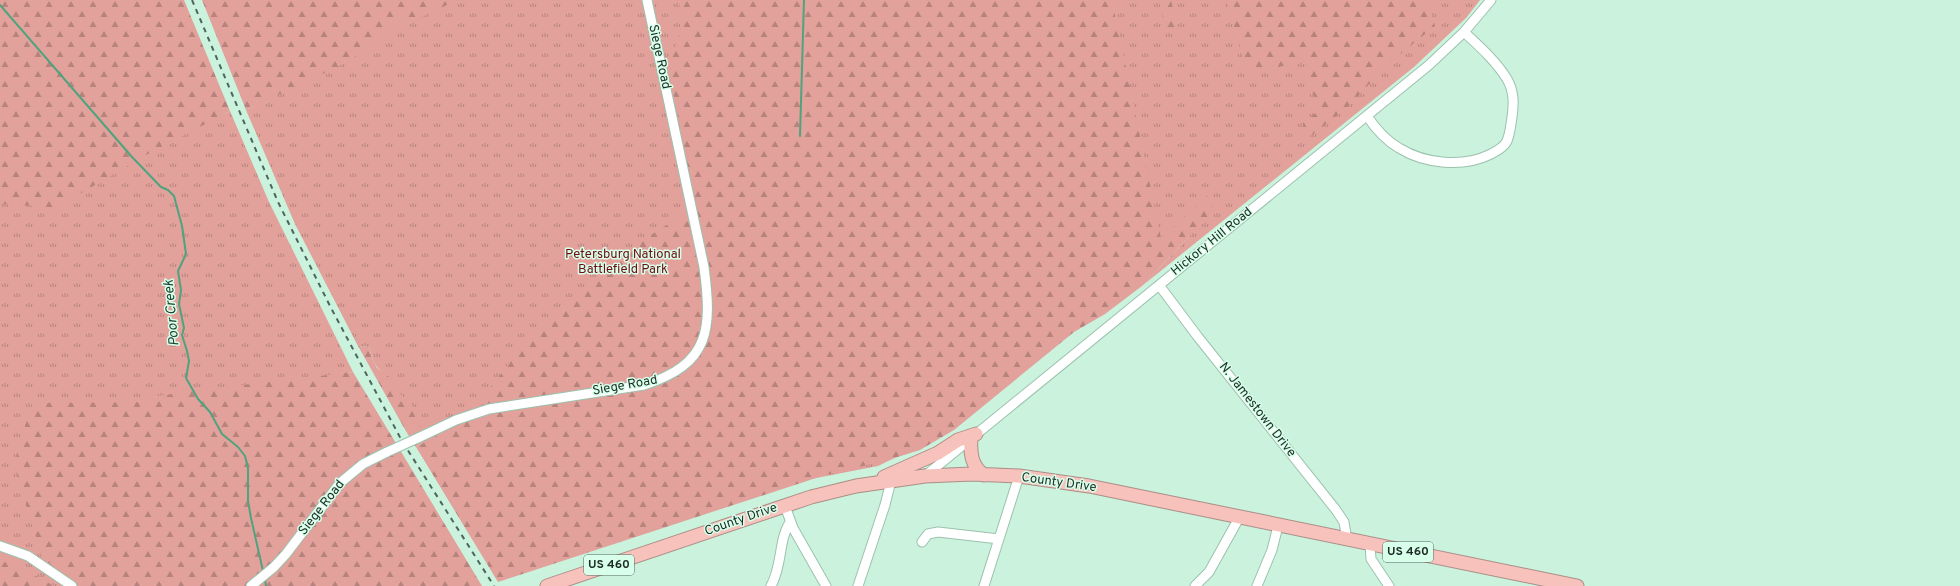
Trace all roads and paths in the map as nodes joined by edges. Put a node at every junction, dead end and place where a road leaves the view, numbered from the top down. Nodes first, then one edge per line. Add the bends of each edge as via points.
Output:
1 (647, 0) edge
2 (1491, 0) edge
3 (1464, 32) junction
4 (1366, 116) junction
5 (1159, 285) junction
6 (974, 436) junction
7 (984, 475) junction
8 (926, 476) junction
9 (1019, 476) junction
10 (891, 481) junction
11 (869, 484) junction
12 (785, 506) junction
13 (1239, 518) junction
14 (790, 522) junction
15 (1278, 526) junction
16 (999, 539) junction
17 (1347, 540) junction
18 (922, 542) dead end
19 (1370, 544) junction
20 (0, 546) edge
21 (822, 584) edge
22 (72, 586) edge
23 (251, 586) edge
24 (547, 586) edge
25 (771, 586) edge
26 (858, 586) edge
27 (984, 586) edge
28 (1195, 586) edge
29 (1257, 586) edge
30 (1389, 586) edge
31 (1577, 586) edge

1 - 23 street, Siege Road, bridge via 704,267 709,302 706,331 699,348 688,362 665,378 644,385 489,409 456,420 363,464 340,483 286,554
2 - 3 street, Hickory Hill Road
3 - 4 street, Hickory Hill Road via 1429,65
3 - 4 street via 1497,65 1507,79 1514,99 1507,141 1500,150 1479,160 1455,163 1432,161 1399,148 1379,132
4 - 5 street, Hickory Hill Road
5 - 6 street, Hickory Hill Road
5 - 17 street, N. Jamestown Drive via 1336,510 1344,522
6 - 7 highway via 972,461
6 - 8 street, Hickory Hill Road
6 - 11 highway via 958,440 938,453
7 - 8 highway, County Drive / US 460
7 - 9 highway, County Drive / US 460
8 - 10 highway, County Drive / US 460
9 - 13 highway, County Drive / US 460 via 1089,486
9 - 16 street
10 - 11 highway, County Drive / US 460
10 - 26 street
11 - 12 highway, County Drive / US 460 via 822,494
12 - 14 street
12 - 24 highway, County Drive / US 460
13 - 15 highway, County Drive / US 460
13 - 28 street via 1209,572
14 - 21 street
14 - 25 street via 784,534 779,566
15 - 17 highway, County Drive / US 460
15 - 29 street via 1272,550
16 - 18 street via 938,532 928,534
16 - 27 street
17 - 19 highway, County Drive / US 460
19 - 30 street via 1371,559
19 - 31 highway, County Drive / US 460
20 - 22 street via 28,556

